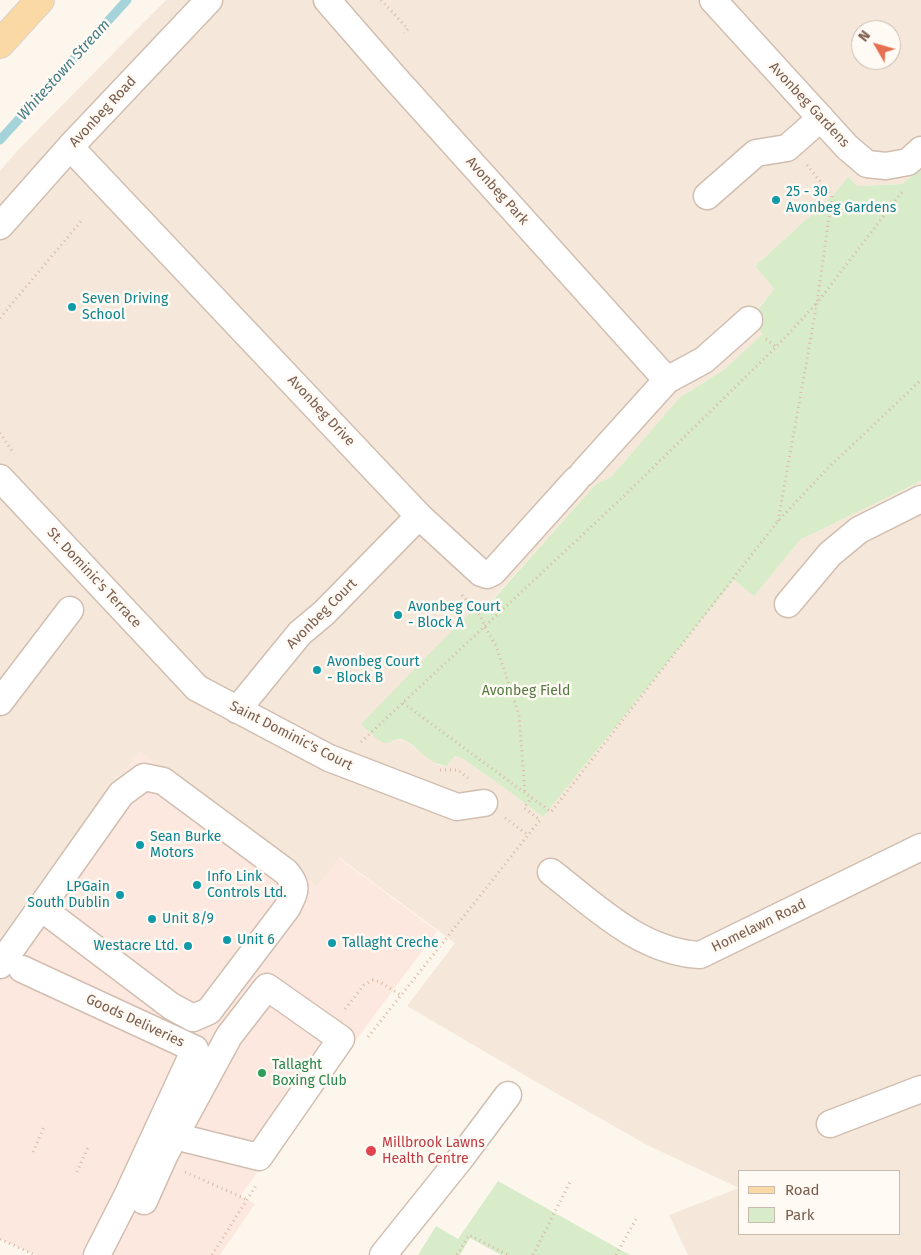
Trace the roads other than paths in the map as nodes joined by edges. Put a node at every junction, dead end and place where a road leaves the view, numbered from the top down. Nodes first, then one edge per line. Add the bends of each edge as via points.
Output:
1 (40, 0) edge
2 (209, 0) edge
3 (327, 0) edge
4 (713, 0) edge
5 (0, 44) edge
6 (821, 118) junction
7 (70, 147) junction
8 (921, 150) edge
9 (707, 196) dead end
10 (0, 226) edge
11 (749, 320) dead end
12 (667, 380) junction
13 (0, 478) edge
14 (921, 499) edge
15 (419, 516) junction
16 (788, 604) dead end
17 (70, 610) dead end
18 (188, 680) joint
19 (0, 702) edge
20 (237, 710) junction
21 (491, 808) road end
22 (920, 849) edge
23 (551, 872) dead end
24 (40, 907) junction
25 (11, 967) edge
26 (921, 1089) edge
27 (508, 1095) dead end
28 (830, 1124) dead end
29 (174, 1136) junction
30 (154, 1159) junction
31 (144, 1202) dead end
32 (97, 1255) edge
33 (383, 1255) edge

1 - 5 main road
2 - 7 street, Avonbeg Road
3 - 12 street, Avonbeg Park
4 - 6 street, Avonbeg Gardens
6 - 8 street, Avonbeg Gardens via 867,164 886,166 908,162
6 - 9 street via 787,148 756,153
7 - 10 street, Avonbeg Road
7 - 15 street, Avonbeg Drive
11 - 12 street via 704,360
12 - 15 street, Avonbeg Drive via 492,572 486,575 476,570
13 - 18 street, St. Dominic's Terrace
14 - 16 street via 859,530 830,554
15 - 20 street, Avonbeg Court via 324,613 300,633
17 - 19 street
18 - 20 street, Saint Dominic's Court
20 - 21 street, Saint Dominic's Court via 347,766 457,807
22 - 23 street, Homelawn Road via 700,954 661,948 625,929
24 - 24 street via 121,794 144,777 163,781 286,872 294,881 295,890 287,908 209,1011 193,1018 171,1006
24 - 25 street
25 - 30 street, Goods Deliveries via 195,1049
26 - 28 street
27 - 33 street
29 - 29 street via 229,1036 267,987 341,1039 259,1156
29 - 30 street
30 - 31 street
30 - 32 street

